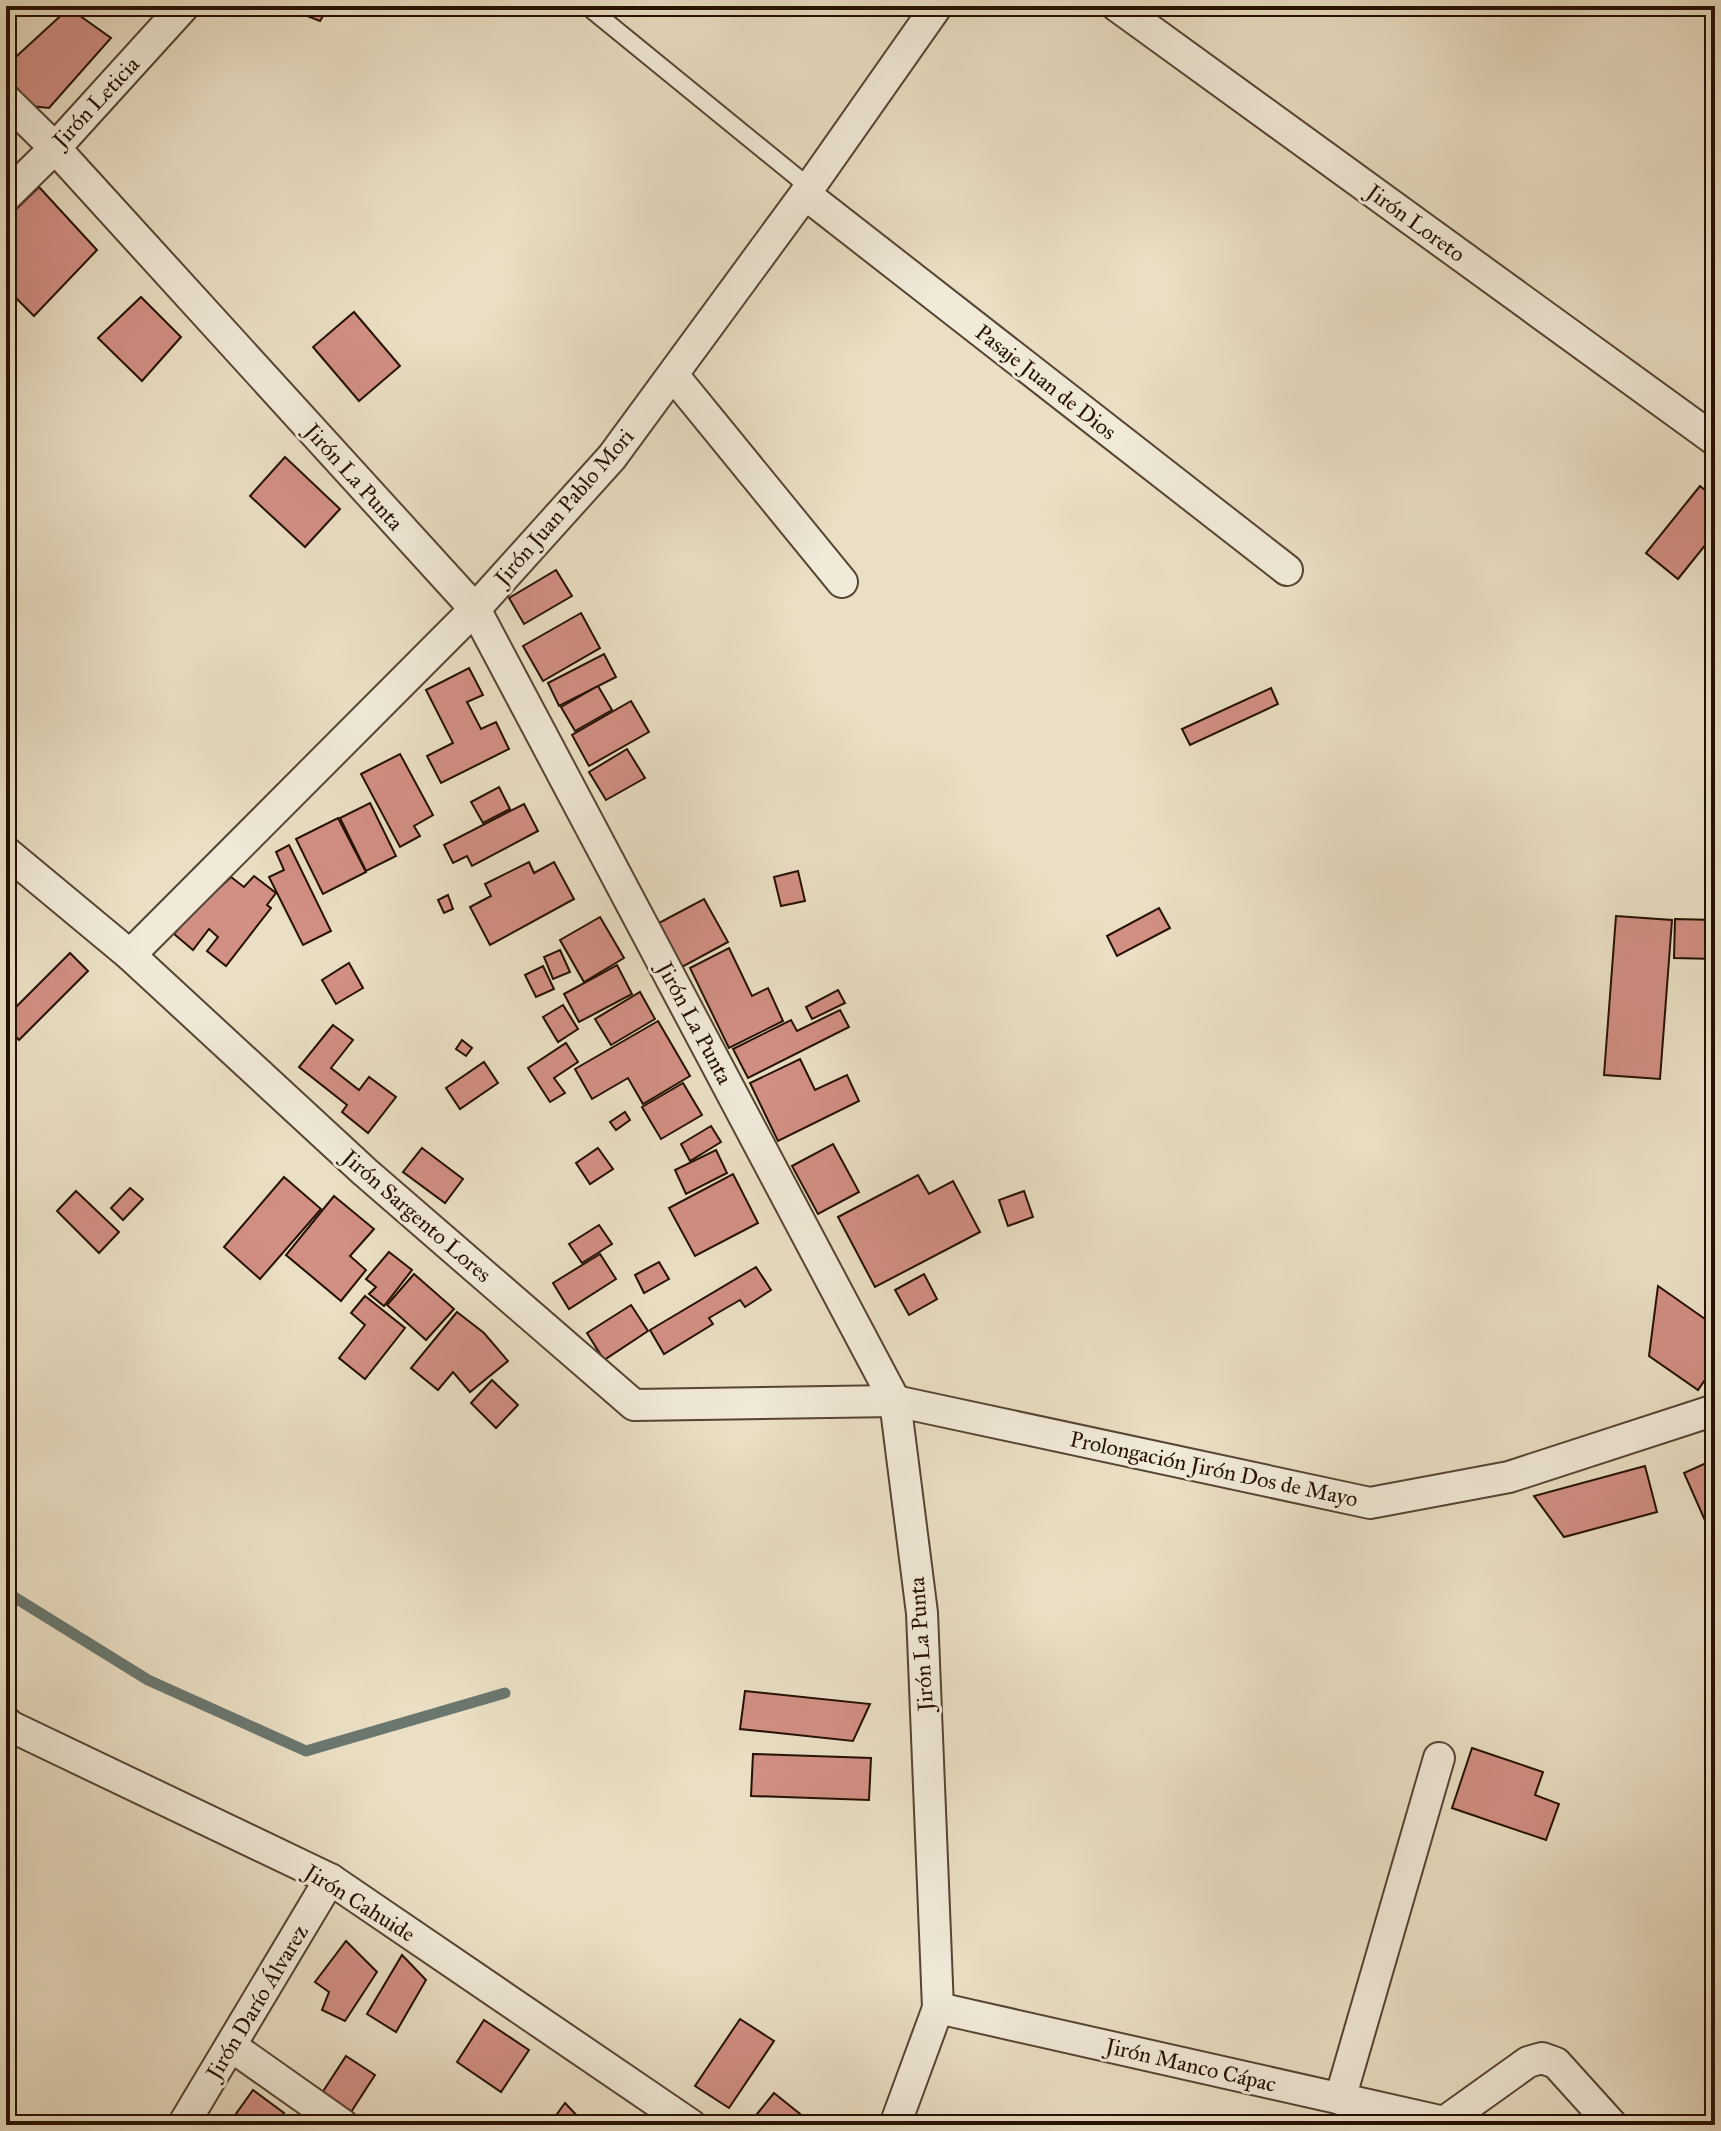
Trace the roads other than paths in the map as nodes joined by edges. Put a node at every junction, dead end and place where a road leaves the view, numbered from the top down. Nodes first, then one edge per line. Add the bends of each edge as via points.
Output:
1 (184, 6) edge
2 (587, 6) edge
3 (937, 6) edge
4 (1117, 6) edge
5 (6, 100) edge
6 (55, 148) junction
7 (807, 191) junction
8 (6, 196) edge
9 (673, 375) junction
10 (1715, 440) edge
11 (1287, 570) dead end
12 (842, 582) dead end
13 (475, 609) junction
14 (6, 852) edge
15 (130, 955) junction
16 (895, 1401) junction
17 (1715, 1410) edge
18 (6, 1722) edge
19 (1439, 1758) dead end
20 (330, 1879) junction
21 (938, 2008) junction
22 (231, 2046) junction
23 (1340, 2099) junction
24 (1442, 2123) edge
25 (183, 2125) edge
26 (343, 2125) edge
27 (691, 2125) edge
28 (895, 2125) edge
29 (1612, 2125) edge

1 - 6 street, Jirón Leticia
2 - 7 lane
3 - 7 street, Jirón Juan Pablo Mori
4 - 10 street, Jirón Loreto
5 - 6 street, Jirón La Punta
6 - 8 street, Jirón Leticia
6 - 13 street, Jirón La Punta
7 - 9 street, Jirón Juan Pablo Mori
7 - 11 street, Pasaje Juan de Dios
9 - 12 street
9 - 13 street, Jirón Juan Pablo Mori via 612,457
13 - 15 street, Jirón Juan Pablo Mori
13 - 16 street, Jirón La Punta
14 - 15 street, Jirón Sargento Lores
15 - 16 street, Jirón Sargento Lores via 365,1172 634,1405
16 - 17 street, Prolongación Jirón Dos de Mayo via 1370,1503 1509,1477
16 - 21 street, Jirón La Punta via 922,1613
18 - 20 street, Jirón Cahuide
19 - 23 street
20 - 22 street, Jirón Darío Álvarez
20 - 27 street, Jirón Cahuide
21 - 23 street, Jirón Manco Cápac
21 - 28 street, Jirón La Punta
22 - 25 street, Jirón Darío Álvarez
22 - 26 street
23 - 24 street, Jirón Manco Cápac
24 - 29 street via 1528,2062 1542,2058 1556,2063

